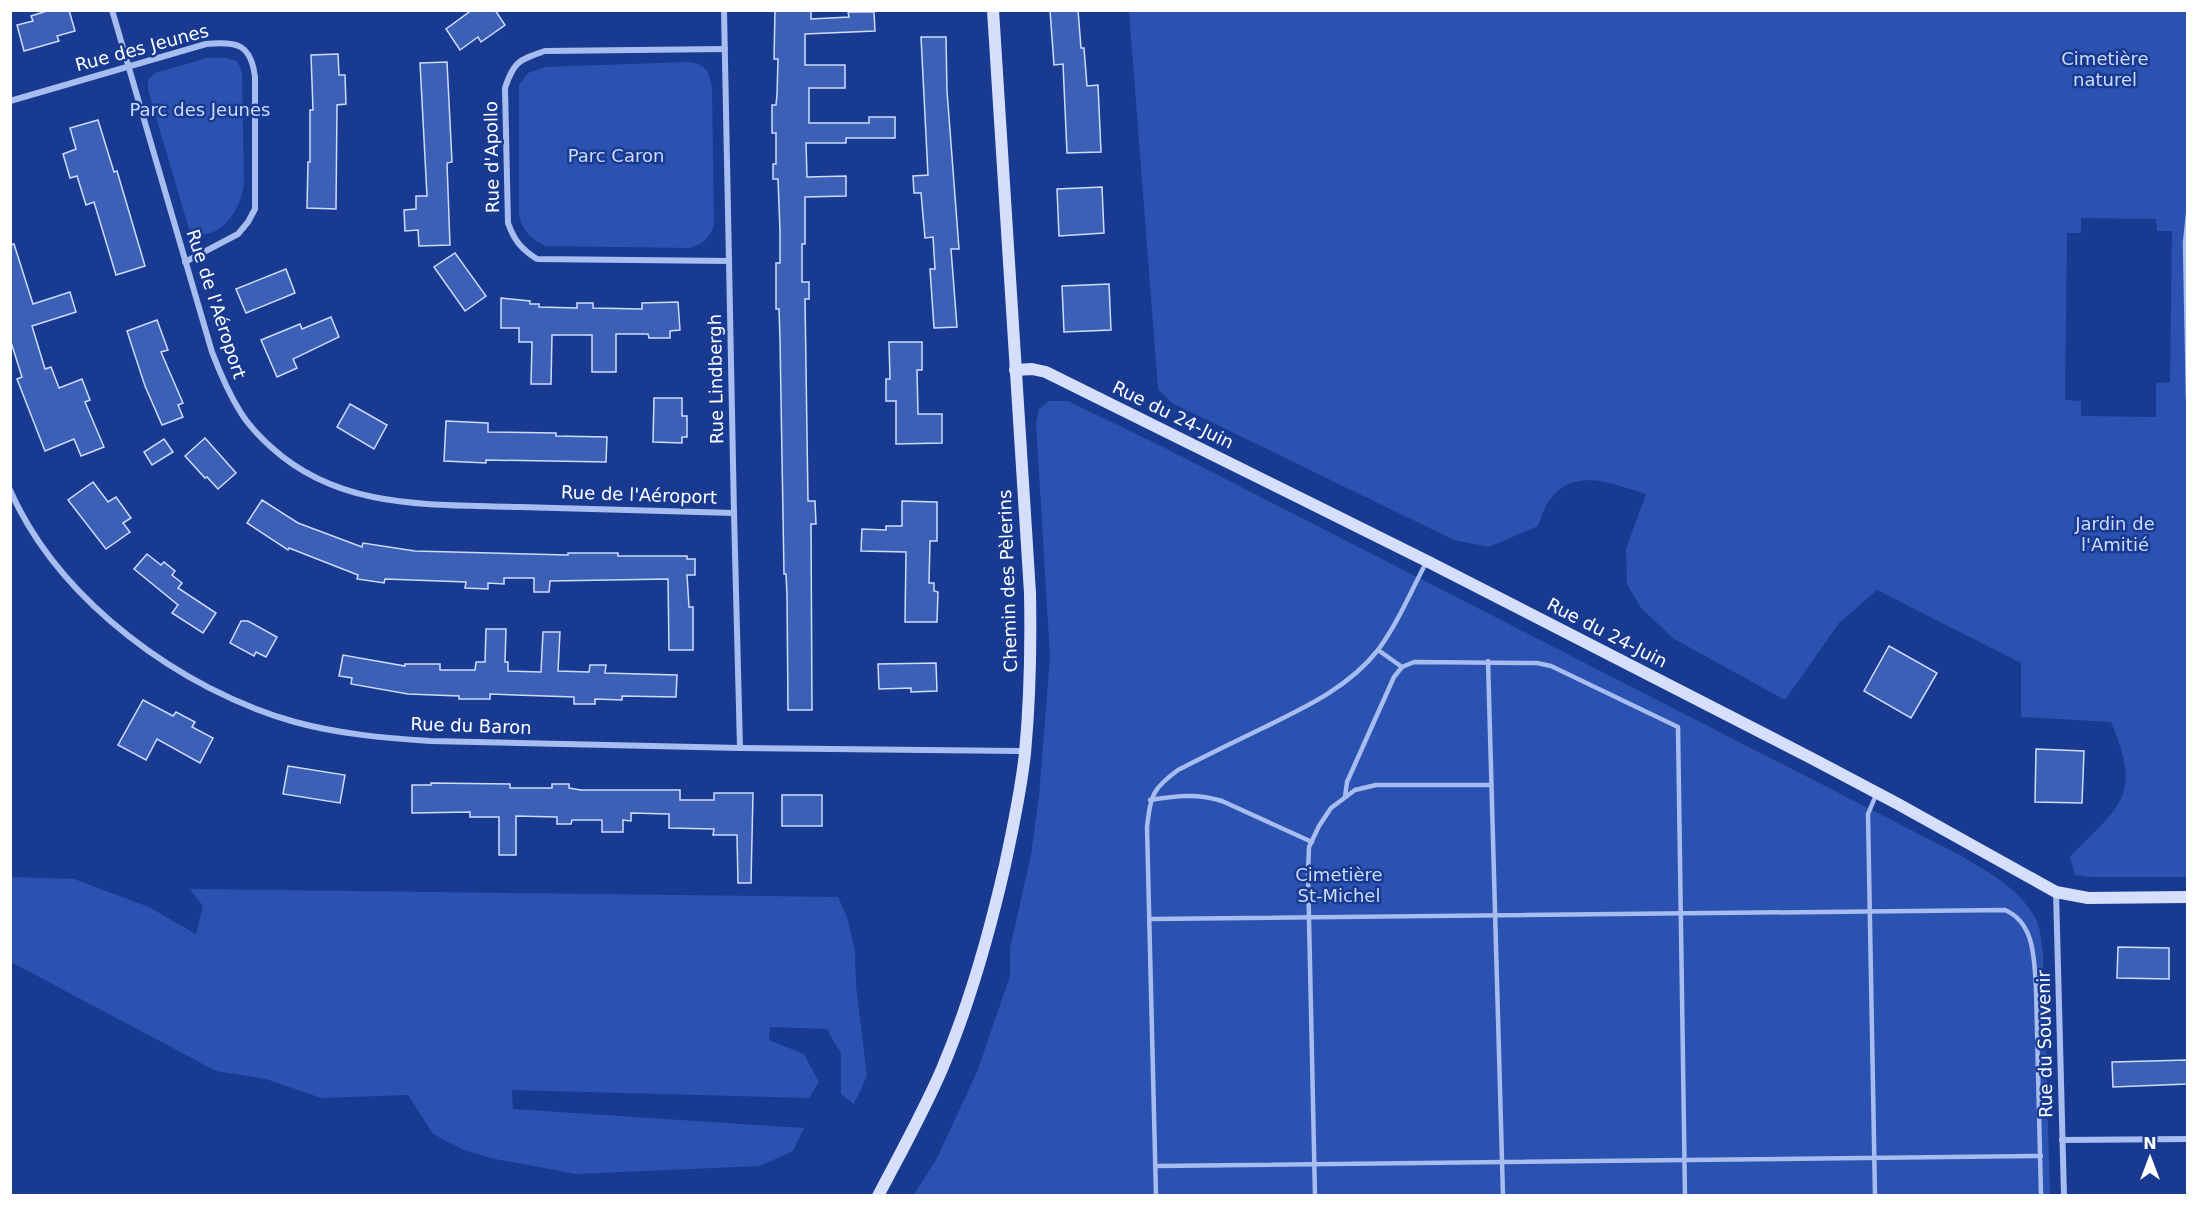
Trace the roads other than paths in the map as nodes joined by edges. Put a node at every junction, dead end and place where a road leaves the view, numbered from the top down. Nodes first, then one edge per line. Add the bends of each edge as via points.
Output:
1 (112, 10) edge
2 (724, 10) edge
3 (993, 10) edge
4 (725, 49) junction
5 (128, 66) junction
6 (10, 101) edge
7 (2187, 214) edge
8 (729, 261) junction
9 (185, 262) junction
10 (1015, 370) junction
11 (2187, 399) edge
12 (10, 490) edge
13 (734, 513) junction
14 (1427, 561) junction
15 (1378, 650) junction
16 (1488, 661) junction
17 (1402, 667) junction
18 (740, 748) junction
19 (1025, 751) junction
20 (1491, 785) junction
21 (1877, 792) junction
22 (1345, 796) junction
23 (1150, 800) junction
24 (1312, 842) junction
25 (2056, 892) junction
26 (2187, 897) edge
27 (1870, 911) junction
28 (1681, 913) junction
29 (1495, 916) junction
30 (1310, 918) junction
31 (1150, 920) junction
32 (2187, 1139) edge
33 (2062, 1140) junction
34 (2041, 1156) junction
35 (1874, 1158) junction
36 (1685, 1160) junction
37 (1502, 1162) junction
38 (1315, 1164) junction
39 (1156, 1166) junction
40 (878, 1196) edge
41 (1156, 1196) edge
42 (1315, 1196) edge
43 (1503, 1196) edge
44 (1685, 1196) edge
45 (1875, 1196) edge
46 (2042, 1196) edge
47 (2064, 1196) edge

1 - 5 street, Rue de l'Aéroport
2 - 4 street, Rue Lindbergh
3 - 10 street, Chemin des Pèlerins
4 - 8 street, Rue Lindbergh
4 - 8 street, Rue d'Apollo via 545,51 512,68 505,88 508,223 514,240 525,251 537,259
5 - 6 street, Rue des Jeunes
5 - 9 street, Rue de l'Aéroport
5 - 9 street, Rue des Jeunes via 221,43 240,46 253,63 255,209 238,234
7 - 11 lane
8 - 13 street, Rue Lindbergh
9 - 13 street, Rue de l'Aéroport via 212,352 242,415 282,457 339,490 404,503
10 - 14 street, Rue du 24-Juin via 1046,372
10 - 19 street, Chemin des Pèlerins via 1030,593
12 - 18 street, Rue du Baron via 56,563 102,613 203,686 250,707 338,732 385,738
13 - 18 street, Rue Lindbergh
14 - 15 lane
14 - 21 street, Rue du 24-Juin
15 - 17 lane
15 - 23 lane via 1337,689 1178,770 1159,784
16 - 17 lane via 1414,662
16 - 20 lane
16 - 28 lane via 1551,666 1678,727
17 - 22 lane via 1347,782
18 - 19 street, Rue du Baron
19 - 40 street, Chemin des Pèlerins via 1016,813 978,973 941,1071
20 - 22 lane via 1376,785
20 - 29 lane
21 - 25 street, Rue du 24-Juin
21 - 27 lane via 1868,814
22 - 24 lane via 1325,817
23 - 24 lane via 1207,796
23 - 31 lane
24 - 30 lane via 1308,872
25 - 26 street, Rue du 24-Juin via 2088,898
25 - 33 street, Rue du Souvenir
27 - 28 lane
27 - 34 lane via 2005,910 2016,915 2028,932 2033,954
27 - 35 lane
28 - 29 lane
28 - 36 lane
29 - 30 lane
29 - 37 lane
30 - 31 lane
30 - 38 lane
31 - 39 lane
32 - 33 street
33 - 47 street, Rue du Souvenir
34 - 35 lane
34 - 46 lane
35 - 36 lane
35 - 45 lane
36 - 37 lane
36 - 44 lane
37 - 38 lane
37 - 43 lane
38 - 39 lane
38 - 42 lane
39 - 41 lane

